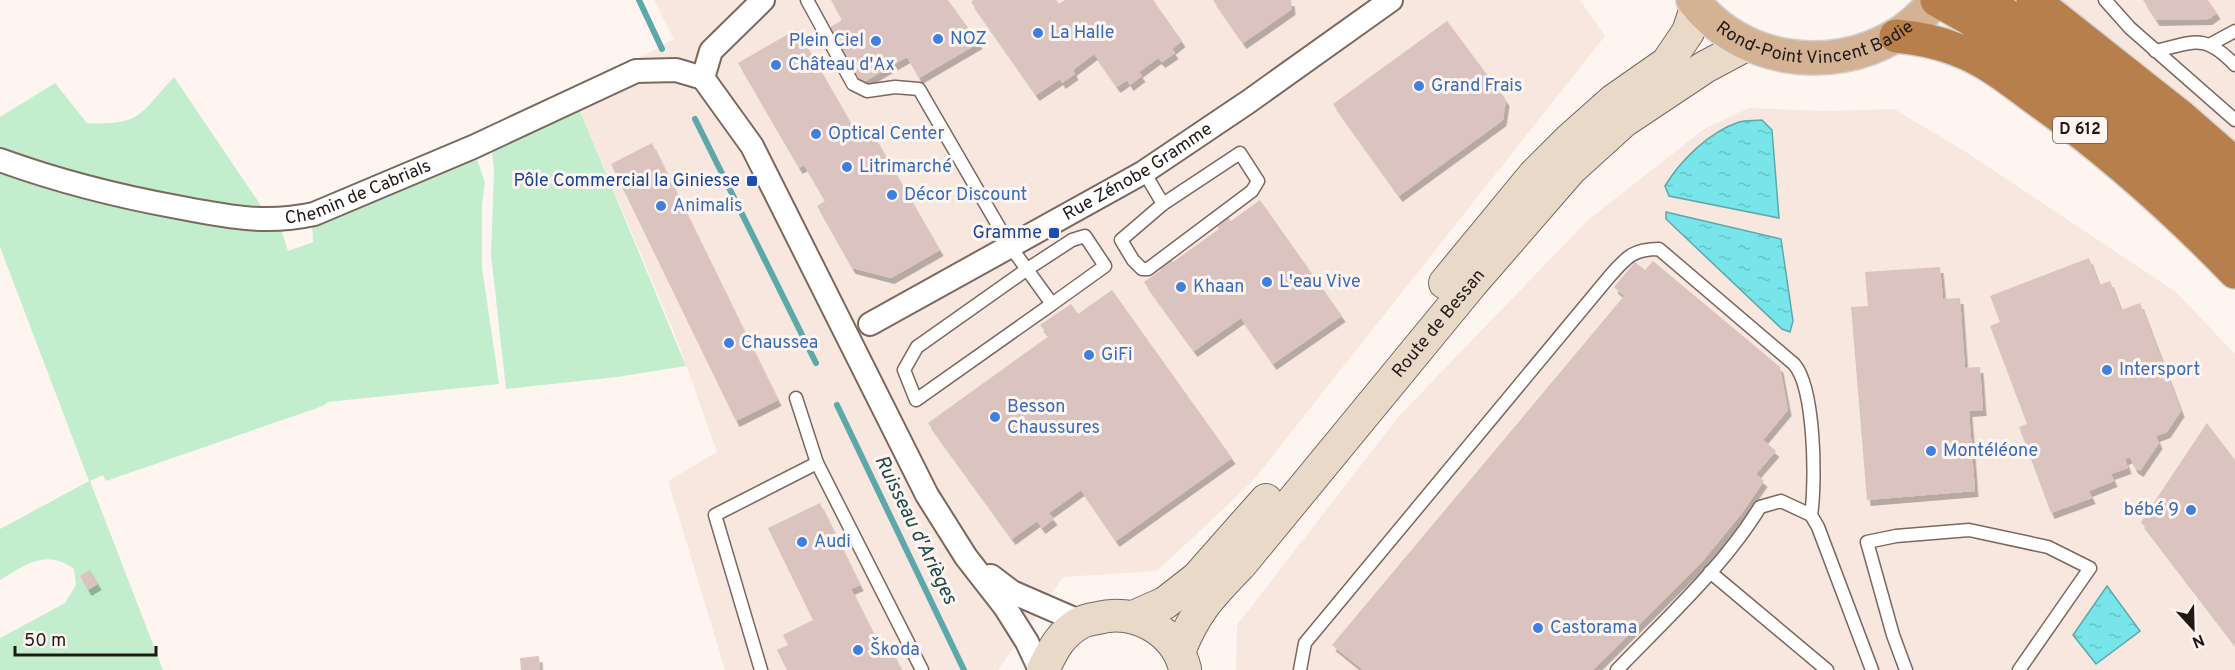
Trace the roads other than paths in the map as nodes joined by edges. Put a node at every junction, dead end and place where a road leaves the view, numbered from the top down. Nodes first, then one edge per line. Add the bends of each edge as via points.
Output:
1 (763, 0) edge
2 (807, 0) edge
3 (1391, 0) edge
4 (1986, 0) edge
5 (2034, 0) edge
6 (2105, 0) edge
7 (1695, 3) edge
8 (1932, 5) edge
9 (2235, 31) edge
10 (1896, 36) junction
11 (1748, 44) junction
12 (2211, 44) junction
13 (2155, 51) junction
14 (2235, 65) edge
15 (703, 78) junction
16 (2235, 120) edge
17 (0, 160) edge
18 (2235, 164) edge
19 (1144, 172) junction
20 (2235, 198) edge
21 (1163, 204) junction
22 (786, 213) junction
23 (2235, 237) edge
24 (1010, 246) junction
25 (1026, 270) junction
26 (2235, 272) edge
27 (1052, 304) junction
28 (870, 324) junction
29 (861, 365) junction
30 (796, 398) dead end
31 (817, 463) junction
32 (1811, 515) junction
33 (966, 556) junction
34 (1710, 572) junction
35 (1133, 617) junction
36 (1081, 622) junction
37 (1182, 661) edge
38 (762, 670) edge
39 (922, 670) edge
40 (1042, 670) edge
41 (1300, 670) edge
42 (1617, 670) edge
43 (1827, 670) edge
44 (1872, 670) edge
45 (1906, 670) edge
46 (2019, 670) edge

1 - 15 street via 711,51
2 - 24 lane via 853,84 867,91 919,89
3 - 19 street, Rue Zénobe Gramme
4 - 20 highway, D 612 via 2089,72
5 - 18 highway
6 - 13 lane
7 - 11 main road, Rond-Point Vincent Badie via 1713,21
7 - 35 street, Route de Bessan via 1688,32 1667,63 1614,100 1534,175 1197,578 1165,603
8 - 10 main road, Rond-Point Vincent Badie
8 - 23 highway, D 612 via 1969,18 2072,93 2198,197
9 - 12 lane
10 - 11 main road, Rond-Point Vincent Badie via 1834,58 1790,57
10 - 26 highway, D 612 via 1920,38 1960,50 1999,72 2081,131 2169,205
11 - 37 street, Route de Bessan via 1705,67 1624,121 1570,170 1241,564 1203,604 1189,626
12 - 13 lane via 2196,41
12 - 14 lane
13 - 16 lane
15 - 17 street, Chemin de Cabrials via 676,70 636,71 462,151 314,214 288,220 232,218 123,197
15 - 22 street via 753,146
19 - 21 lane
19 - 24 street, Rue Zénobe Gramme
21 - 21 lane via 1121,240 1142,268 1148,268 1222,215 1252,191 1258,181 1240,153
22 - 28 street via 808,244 840,308
22 - 29 street
24 - 25 lane
24 - 28 street, Rue Zénobe Gramme
25 - 27 lane
25 - 27 lane via 1072,240 1085,236 1105,266
25 - 27 lane via 917,346 904,370 916,400
28 - 29 street via 863,339
29 - 33 street via 927,495
30 - 31 lane
31 - 38 lane via 715,515
31 - 39 lane
32 - 34 lane via 1781,501 1760,507
32 - 41 lane via 1815,491 1811,431 1801,373 1659,249 1645,249 1628,256 1609,277 1386,544 1305,644
32 - 44 lane
33 - 36 street via 1012,592
33 - 40 street via 1005,607
34 - 42 lane
34 - 43 lane
35 - 36 street via 1111,614
35 - 37 street via 1164,634
36 - 40 street via 1057,641
45 - 46 lane via 1867,542 1969,530 2048,547 2090,568

